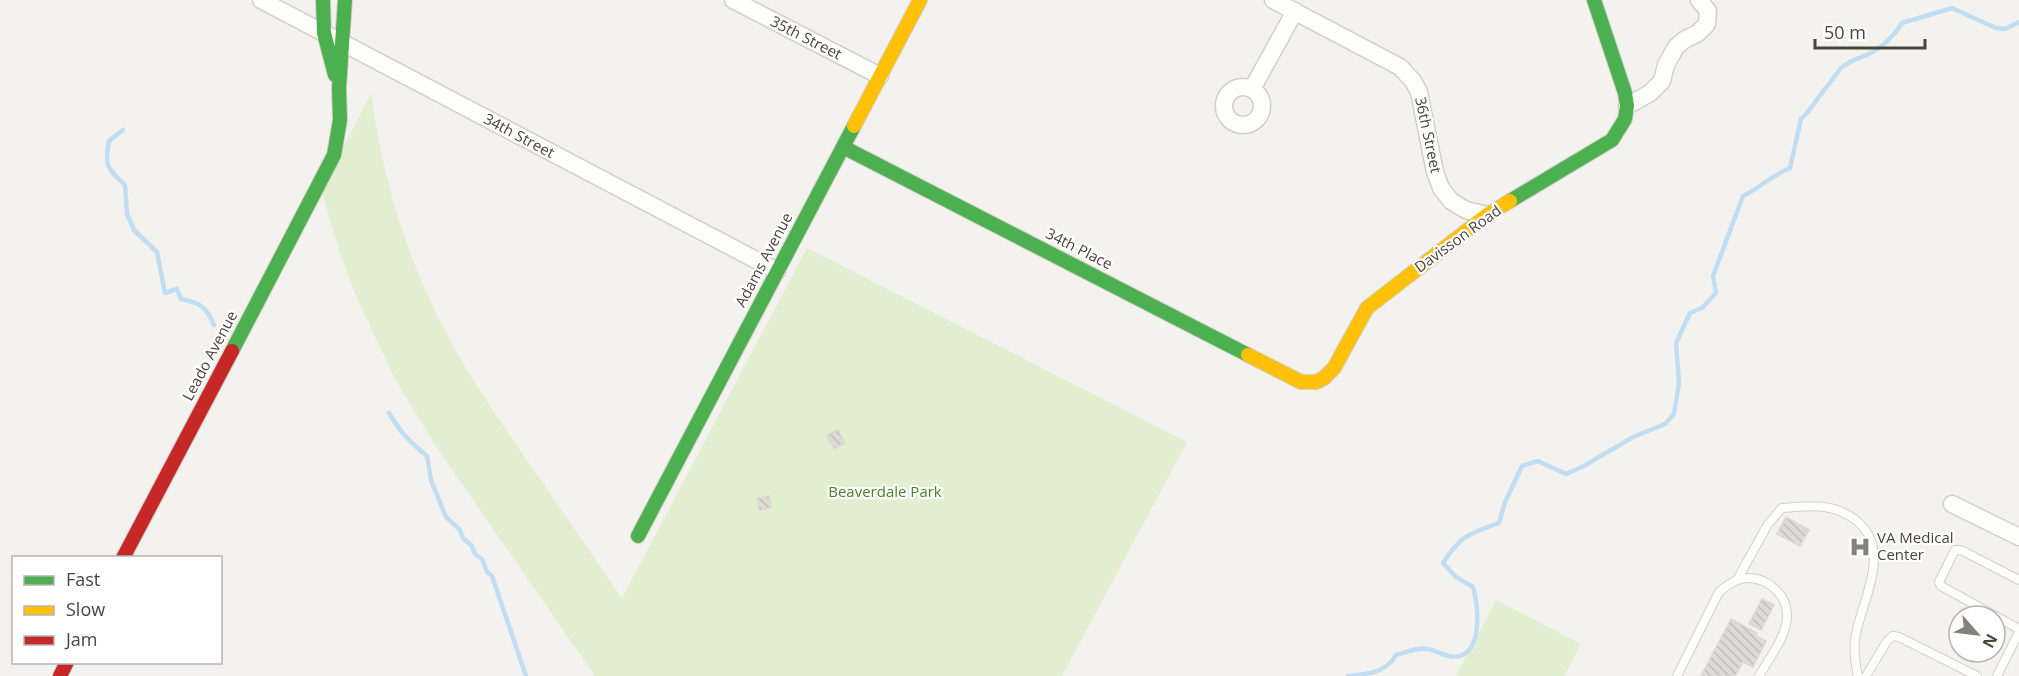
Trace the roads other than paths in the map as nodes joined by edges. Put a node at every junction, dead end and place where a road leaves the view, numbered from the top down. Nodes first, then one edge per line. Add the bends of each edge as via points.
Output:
1 (261, 0) edge
2 (323, 0) edge
3 (345, 0) edge
4 (733, 0) edge
5 (920, 0) edge
6 (1273, 0) edge
7 (1594, 0) edge
8 (1699, 0) edge
9 (1295, 11) junction
10 (324, 33) junction
11 (343, 43) junction
12 (880, 76) junction
13 (339, 87) junction
14 (1252, 89) dead end
15 (1627, 106) junction
16 (843, 147) junction
17 (1487, 215) junction
18 (777, 271) junction
19 (1301, 382) joint
20 (1952, 504) dead end
21 (638, 536) dead end
22 (2019, 537) edge
23 (124, 556) edge
24 (1737, 580) junction
25 (2019, 580) edge
26 (2019, 630) edge
27 (1677, 676) edge
28 (1759, 676) edge
29 (1858, 676) edge
30 (1866, 676) edge
31 (1977, 676) edge
32 (1997, 676) edge

1 - 10 street, 34th Street
2 - 10 street
3 - 11 street
4 - 12 street, 35th Street
5 - 12 street, Adams Avenue
6 - 9 street, 36th Street
7 - 15 street
8 - 15 street via 1708,11 1707,24 1676,47 1662,81
9 - 14 street
9 - 17 street, 36th Street via 1401,67 1419,92 1441,188 1451,201 1466,210
10 - 11 street, 34th Street
10 - 13 street
11 - 13 street
11 - 18 street, 34th Street
12 - 16 street, Adams Avenue
13 - 23 street, Leado Avenue via 340,120 334,155
15 - 17 street, Davisson Road via 1625,119 1612,140
16 - 18 street, Adams Avenue
16 - 19 street, 34th Place
17 - 19 street, Davisson Road via 1367,308 1327,377
18 - 21 street, Adams Avenue
20 - 22 street
24 - 27 lane via 1716,596
24 - 28 lane via 1748,578 1770,585 1784,602 1787,614 1786,627
24 - 29 lane via 1768,524 1782,508 1821,505 1848,514 1867,530 1875,553 1855,636
25 - 26 lane via 1955,550 1939,582
26 - 32 lane
30 - 31 lane via 1893,636

